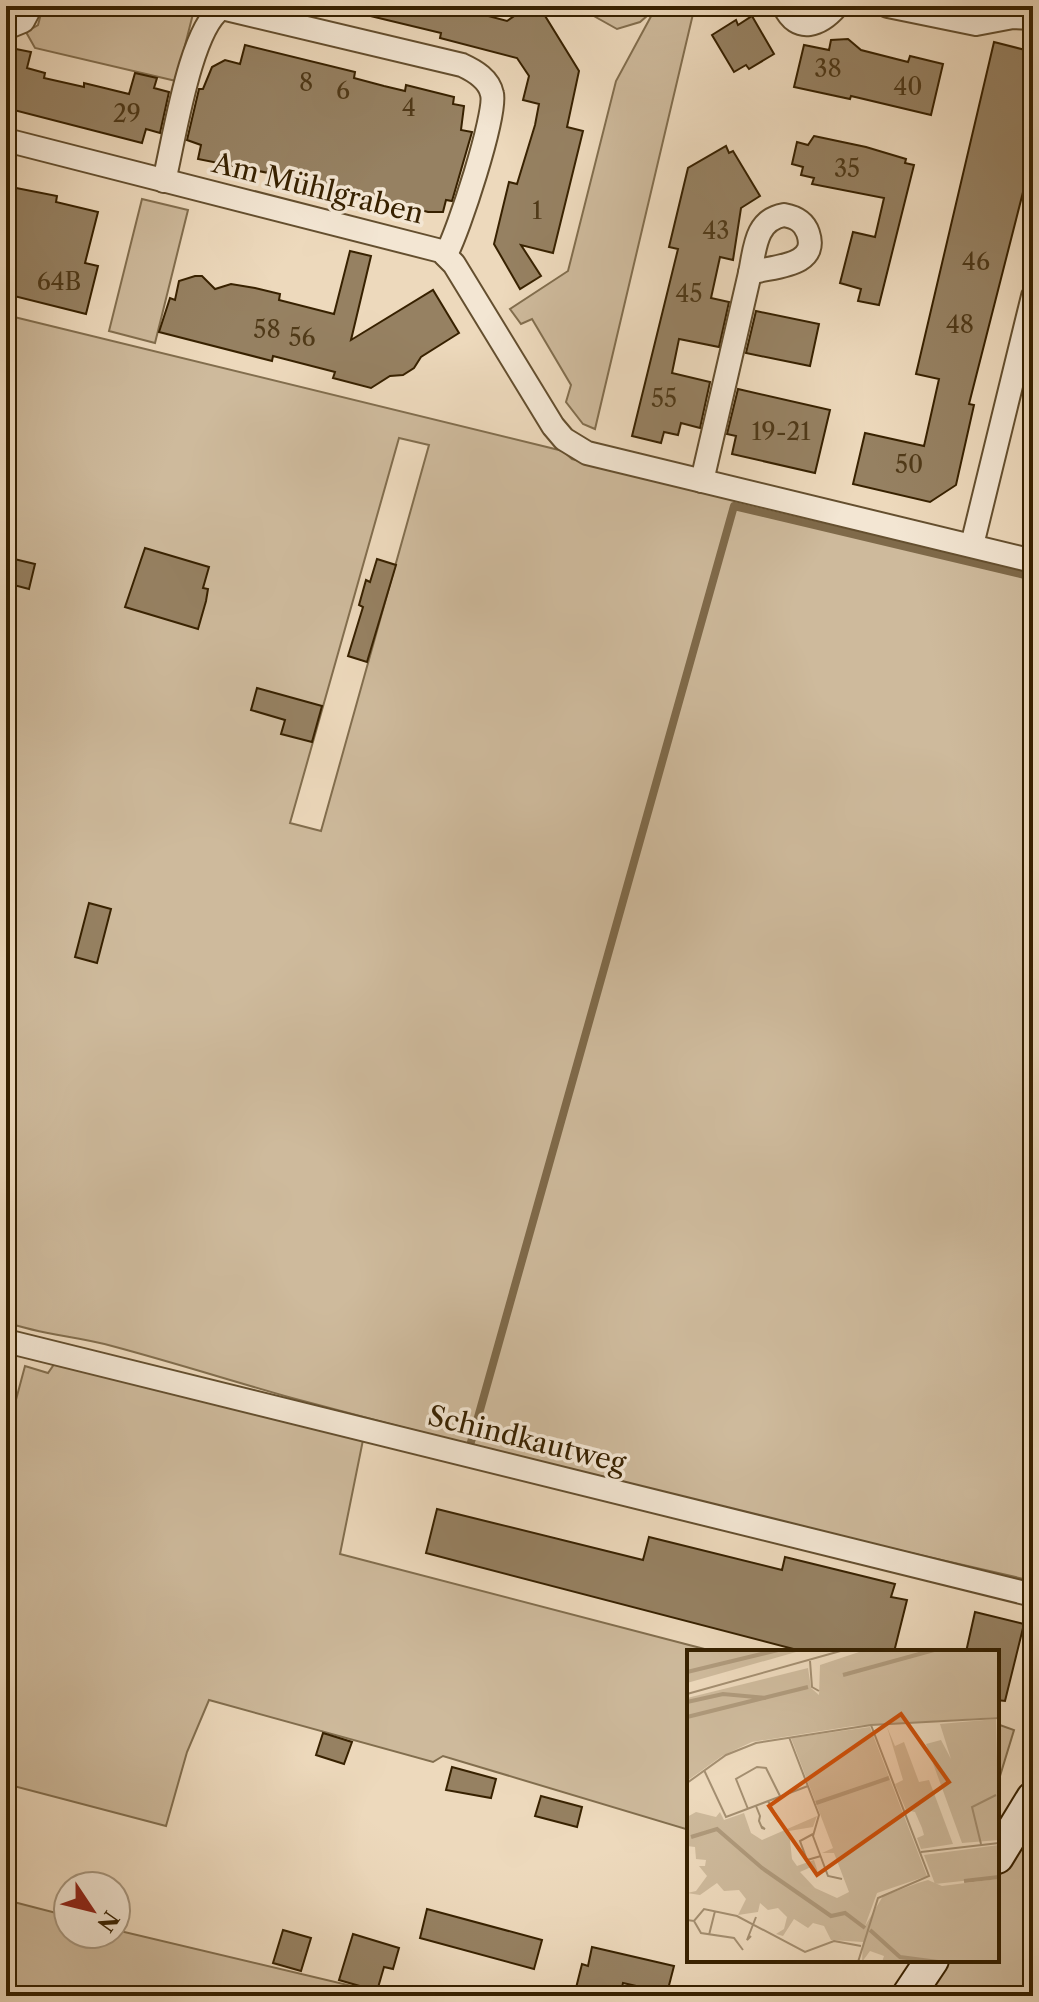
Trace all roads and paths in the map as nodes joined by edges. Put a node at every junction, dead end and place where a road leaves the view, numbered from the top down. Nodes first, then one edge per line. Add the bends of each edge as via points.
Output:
1 (31, 6) edge
2 (784, 6) edge
3 (837, 6) edge
4 (888, 6) edge
5 (1033, 18) edge
6 (6, 28) edge
7 (6, 140) edge
8 (164, 181) junction
9 (446, 254) junction
10 (750, 273) dead end
11 (1033, 296) edge
12 (702, 481) junction
13 (972, 545) junction
14 (1033, 561) edge
15 (6, 1341) edge
16 (1033, 1595) edge
17 (1033, 1798) edge
18 (999, 1854) edge
19 (931, 1962) edge
20 (908, 1996) edge

1 - 6 street via 23,21
2 - 3 street via 807,25 826,20
4 - 5 street via 976,24
7 - 8 street, Am Mühlgraben
8 - 9 street, Am Mühlgraben
8 - 9 street via 199,36 222,8 462,65 486,82 493,104 459,230
9 - 12 street, Am Mühlgraben via 564,439 587,453
10 - 12 street
11 - 13 street
12 - 13 street, Am Mühlgraben
13 - 14 street, Am Mühlgraben
15 - 16 street, Schindkautweg
17 - 18 street
19 - 20 street

